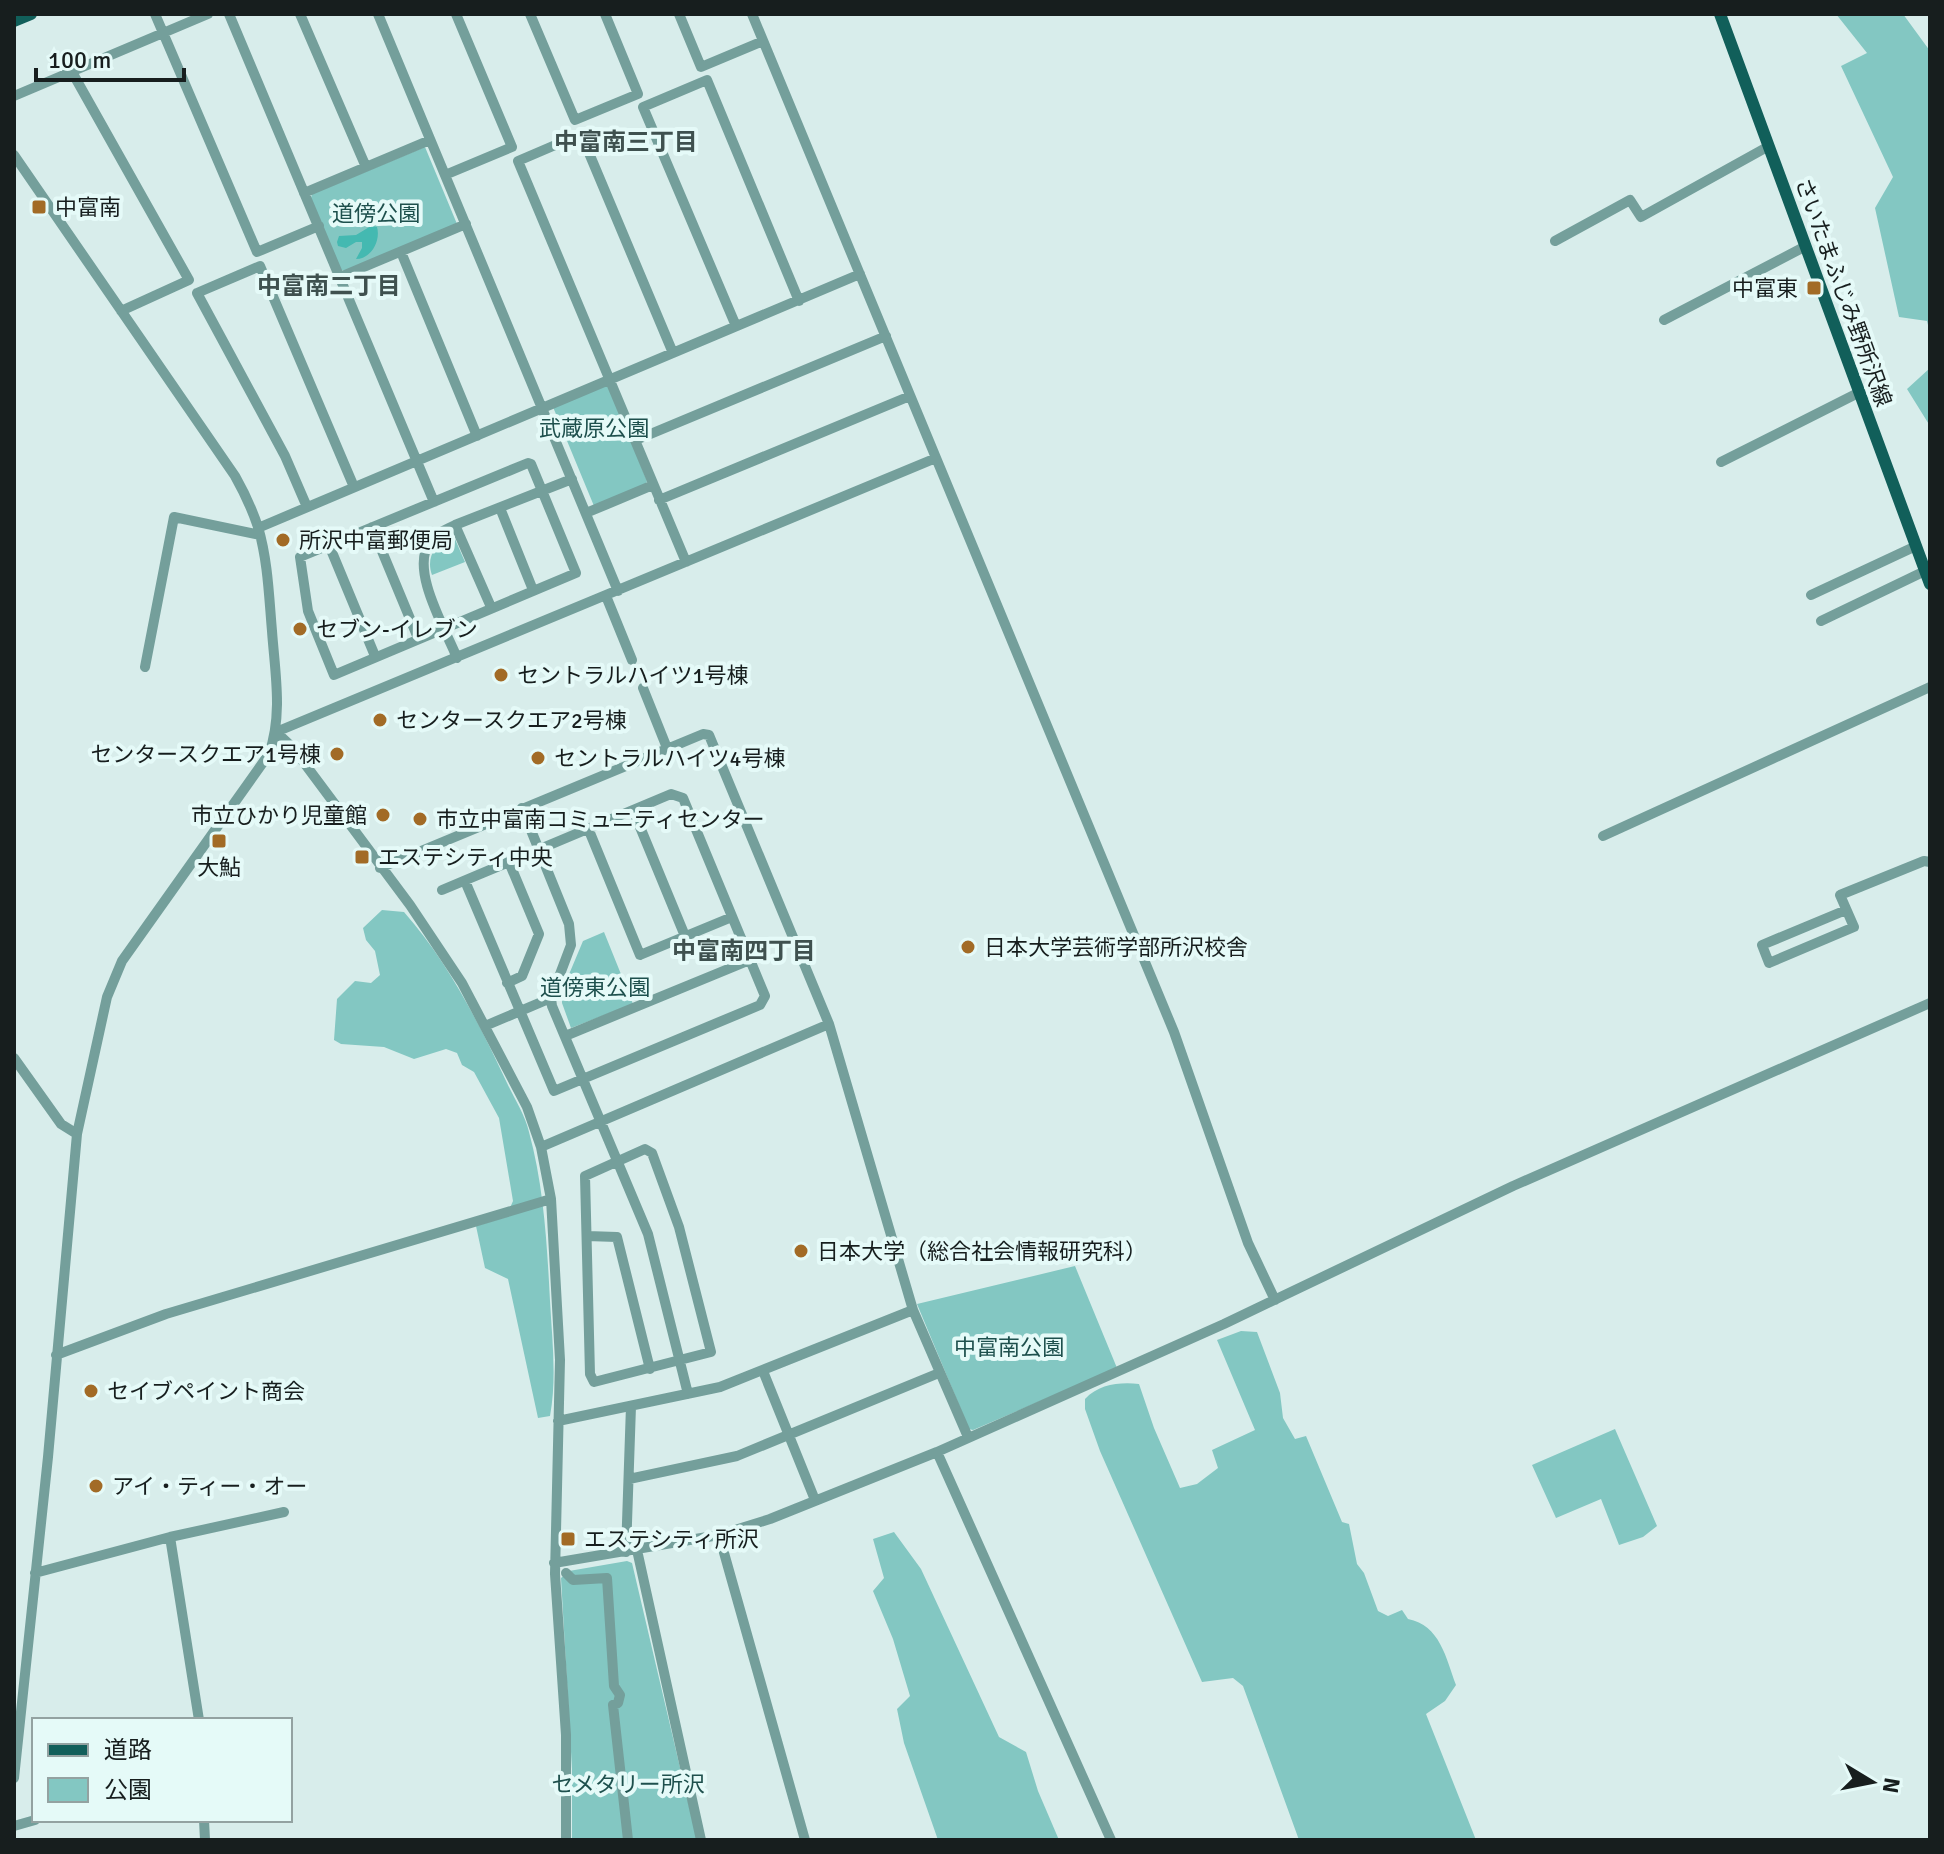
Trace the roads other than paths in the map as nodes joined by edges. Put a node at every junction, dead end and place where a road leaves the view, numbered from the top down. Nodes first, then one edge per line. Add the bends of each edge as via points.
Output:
1 (31, 14) edge
2 (155, 14) edge
3 (208, 14) edge
4 (229, 14) edge
5 (300, 14) edge
6 (378, 14) edge
7 (456, 14) edge
8 (530, 14) edge
9 (605, 14) edge
10 (679, 14) edge
11 (752, 14) edge
12 (1720, 14) edge
13 (14, 21) edge
14 (163, 34) junction
15 (763, 41) junction
16 (72, 72) junction
17 (14, 96) edge
18 (430, 140) junction
19 (1769, 146) junction
20 (14, 155) edge
21 (366, 167) junction
22 (445, 175) junction
23 (304, 193) junction
24 (466, 224) junction
25 (319, 226) junction
26 (1555, 241) dead end
27 (1806, 246) junction
28 (401, 252) junction
29 (860, 274) junction
30 (340, 277) junction
31 (799, 301) junction
32 (121, 311) junction
33 (1664, 320) dead end
34 (736, 326) junction
35 (886, 336) junction
36 (673, 353) junction
37 (610, 379) junction
38 (1860, 392) junction
39 (910, 396) junction
40 (542, 407) junction
41 (477, 436) junction
42 (636, 440) junction
43 (936, 458) junction
44 (416, 460) junction
45 (1721, 462) dead end
46 (572, 479) junction
47 (653, 485) junction
48 (354, 487) junction
49 (541, 491) junction
50 (659, 500) junction
51 (434, 502) junction
52 (307, 507) junction
53 (500, 508) junction
54 (586, 513) junction
55 (455, 525) junction
56 (372, 527) junction
57 (259, 532) junction
58 (329, 545) junction
59 (1916, 546) junction
60 (686, 562) junction
61 (1928, 577) edge
62 (533, 590) junction
63 (618, 591) junction
64 (1811, 595) dead end
65 (606, 596) junction
66 (491, 607) junction
67 (1821, 621) dead end
68 (445, 627) junction
69 (418, 638) junction
70 (375, 656) junction
71 (457, 658) junction
72 (632, 660) dead end
73 (145, 667) dead end
74 (1930, 687) edge
75 (643, 688) dead end
76 (276, 732) junction
77 (667, 748) junction
78 (522, 808) junction
79 (633, 810) junction
80 (588, 828) junction
81 (1603, 836) dead end
82 (539, 849) junction
83 (509, 862) junction
84 (1930, 862) edge
85 (380, 868) junction
86 (465, 881) junction
87 (442, 890) dead end
88 (1846, 910) junction
89 (732, 917) junction
90 (685, 936) junction
91 (750, 960) junction
92 (507, 983) junction
93 (551, 998) junction
94 (1930, 1003) edge
95 (520, 1011) junction
96 (829, 1024) junction
97 (485, 1026) junction
98 (565, 1036) junction
99 (14, 1058) edge
100 (583, 1080) junction
101 (601, 1121) junction
102 (77, 1134) junction
103 (541, 1147) junction
104 (618, 1162) junction
105 (551, 1199) junction
106 (587, 1236) junction
107 (1275, 1300) junction
108 (913, 1310) junction
109 (56, 1355) junction
110 (680, 1362) junction
111 (650, 1369) junction
112 (763, 1371) junction
113 (939, 1373) junction
114 (688, 1394) junction
115 (631, 1406) junction
116 (558, 1421) junction
117 (788, 1435) junction
118 (968, 1437) junction
119 (937, 1452) junction
120 (629, 1479) junction
121 (815, 1500) junction
122 (284, 1512) dead end
123 (719, 1535) junction
124 (170, 1537) junction
125 (632, 1551) junction
126 (554, 1563) junction
127 (35, 1573) junction
128 (566, 1573) dead end
129 (199, 1718) edge
130 (14, 1778) edge
131 (566, 1840) edge
132 (628, 1840) edge
133 (701, 1840) edge
134 (805, 1840) edge
135 (1111, 1840) edge

1 - 13 main road
2 - 14 street
3 - 14 street
4 - 23 street
5 - 21 street
6 - 18 street
7 - 22 street via 512,147
8 - 9 street via 575,120 638,94
10 - 15 street via 701,67
11 - 15 street
12 - 19 main road, さいたまふじみ野所沢線
14 - 16 street
14 - 25 street via 257,252
15 - 29 street
16 - 17 street
16 - 32 street via 189,280
18 - 21 street
18 - 22 street
19 - 26 street via 1641,217 1630,200
19 - 27 main road, さいたまふじみ野所沢線
20 - 32 street
21 - 23 street
22 - 24 street
23 - 25 street
24 - 28 street
24 - 40 street
25 - 30 street
27 - 33 street
27 - 38 main road, さいたまふじみ野所沢線
28 - 30 street
28 - 41 street
29 - 31 street
29 - 35 street
30 - 44 street
31 - 34 street
31 - 34 street via 707,80 643,107
32 - 57 street via 235,476
34 - 36 street
35 - 39 street
35 - 42 street
36 - 37 street
36 - 37 street via 581,134 518,161
37 - 40 street
37 - 42 street
38 - 45 street
38 - 59 main road, さいたまふじみ野所沢線
39 - 43 street
39 - 50 street
40 - 41 street
40 - 46 street
41 - 44 street
42 - 47 street
43 - 60 street
43 - 107 street via 1174,1032 1248,1243
44 - 48 street
44 - 51 street
46 - 49 street
46 - 54 street
47 - 50 street
47 - 54 street
48 - 52 street
48 - 52 street via 260,266 197,293
49 - 51 street via 528,463
49 - 53 street
49 - 62 street via 576,573
50 - 60 street
51 - 56 street
52 - 57 street
53 - 55 street
53 - 62 street
54 - 63 street
55 - 66 street
55 - 68 street via 430,542 422,563
56 - 58 street
56 - 69 street
57 - 73 street via 174,517
57 - 76 street via 267,573
58 - 70 street
58 - 70 street via 300,557 308,611 334,675
59 - 61 main road, さいたまふじみ野所沢線
59 - 64 street
60 - 63 street
61 - 67 street
62 - 66 street
63 - 65 street
65 - 71 street
65 - 72 street
66 - 68 street
68 - 69 street
68 - 71 street
69 - 70 street
71 - 76 street
74 - 81 street
75 - 77 street
76 - 85 street
76 - 102 street via 260,768 115,976
77 - 78 street
77 - 96 street via 709,735
78 - 82 street
78 - 85 street
79 - 80 street
79 - 89 street via 671,794 683,798
79 - 90 street
80 - 82 street
80 - 90 street via 640,955
82 - 83 street
82 - 93 street via 572,932
83 - 86 street
83 - 92 street via 539,934 522,976
84 - 88 street via 1840,895
85 - 97 street via 437,945
86 - 87 street
86 - 92 street
88 - 88 street via 1762,945 1769,963 1854,927
89 - 90 street
89 - 91 street
91 - 98 street
91 - 100 street via 765,996 760,1005
92 - 95 street
93 - 95 street
93 - 98 street
94 - 107 street via 1513,1186
95 - 97 street
95 - 100 street via 554,1091
96 - 101 street
96 - 108 street
97 - 103 street via 527,1107
98 - 100 street
99 - 102 street via 61,1124
100 - 101 street
101 - 103 street
101 - 104 street
102 - 109 street
103 - 105 street
104 - 106 street via 585,1176
104 - 110 street via 648,1234
104 - 110 street via 645,1149 652,1153 679,1227 711,1352
105 - 109 street via 166,1314
105 - 116 street
106 - 111 street via 617,1237
106 - 111 street via 590,1374 594,1382
107 - 118 street
108 - 112 street
108 - 113 street
109 - 127 street
110 - 111 street
110 - 114 street
112 - 114 street
112 - 117 street
113 - 117 street
113 - 118 street
114 - 115 street
115 - 116 street
115 - 120 street
116 - 126 street
117 - 120 street via 737,1456
117 - 121 street
118 - 119 street
119 - 121 street
119 - 135 street
120 - 125 street
121 - 123 street
122 - 124 street
123 - 125 street
123 - 134 street
124 - 127 street
124 - 129 street
125 - 126 street
125 - 133 street
126 - 131 street via 566,1735
127 - 130 street
128 - 132 street via 573,1580 607,1578 614,1686 620,1695 613,1705

